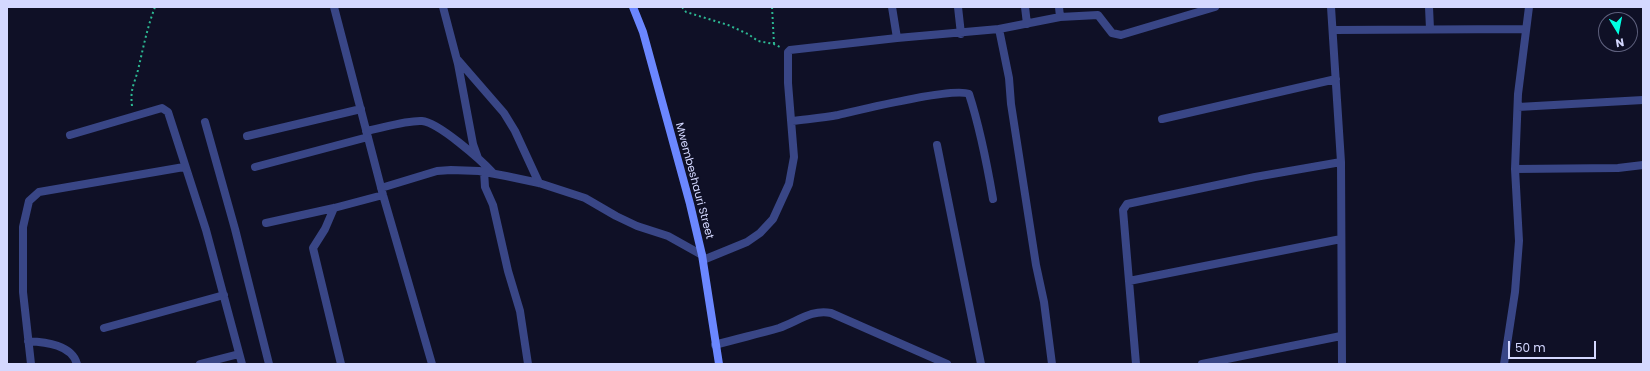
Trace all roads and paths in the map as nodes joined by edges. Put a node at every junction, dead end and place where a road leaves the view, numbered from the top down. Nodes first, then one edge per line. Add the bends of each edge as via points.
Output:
1 (154, 7) edge
2 (334, 7) edge
3 (444, 7) edge
4 (633, 7) edge
5 (682, 7) edge
6 (772, 7) edge
7 (892, 7) edge
8 (958, 7) edge
9 (1025, 7) edge
10 (1059, 7) edge
11 (1215, 7) edge
12 (1331, 7) edge
13 (1429, 7) edge
14 (1529, 7) edge
15 (1060, 17) junction
16 (1027, 24) junction
17 (1526, 28) junction
18 (1430, 29) junction
19 (999, 30) junction
20 (1334, 30) junction
21 (961, 34) junction
22 (897, 38) junction
23 (774, 44) junction
24 (788, 52) junction
25 (457, 60) junction
26 (1336, 79) junction
27 (1643, 100) edge
28 (1518, 107) junction
29 (361, 109) junction
30 (134, 118) junction
31 (1162, 119) dead end
32 (792, 121) junction
33 (205, 122) dead end
34 (367, 134) junction
35 (70, 135) dead end
36 (247, 136) dead end
37 (937, 145) dead end
38 (478, 158) junction
39 (1341, 162) junction
40 (1643, 165) edge
41 (184, 167) junction
42 (255, 167) dead end
43 (1515, 169) junction
44 (484, 171) junction
45 (493, 173) junction
46 (539, 183) junction
47 (382, 192) junction
48 (993, 199) dead end
49 (334, 208) junction
50 (266, 222) dead end
51 (1341, 239) junction
52 (702, 257) junction
53 (1129, 280) junction
54 (224, 295) junction
55 (104, 328) dead end
56 (1341, 336) junction
57 (28, 341) junction
58 (715, 345) junction
59 (239, 354) junction
60 (31, 364) edge
61 (77, 364) edge
62 (200, 364) edge
63 (242, 364) edge
64 (269, 364) edge
65 (341, 364) edge
66 (432, 364) edge
67 (528, 364) edge
68 (719, 364) edge
69 (947, 364) edge
70 (981, 364) edge
71 (1052, 364) edge
72 (1136, 364) edge
73 (1202, 364) edge
74 (1342, 364) edge
75 (1504, 364) edge

1 - 30 path via 130,94
2 - 29 street
3 - 25 street
4 - 52 street, Mwembeshauri Street via 643,32
5 - 23 path via 686,12 741,30 758,41
6 - 23 path
7 - 22 street
8 - 21 street
9 - 16 street
10 - 15 street
11 - 15 street via 1120,35 1112,33 1098,15
12 - 20 street
13 - 18 street
14 - 17 street
15 - 16 street
16 - 19 street
17 - 18 street
17 - 28 street
18 - 20 street
19 - 21 street
19 - 71 street via 1009,78
20 - 26 street
21 - 22 street
22 - 24 street
23 - 24 path
24 - 32 street
25 - 38 street
25 - 46 street via 504,113
26 - 31 street
26 - 39 street
27 - 28 street
28 - 43 street
29 - 34 street
29 - 36 street
30 - 35 street
30 - 41 street via 162,108 168,112
32 - 48 street via 930,96 963,92 969,94 986,159
32 - 52 street via 794,157 789,184 773,218 760,233 746,242
33 - 64 street
34 - 38 street via 421,121 432,123
34 - 42 street
34 - 47 street
37 - 70 street
38 - 45 street
39 - 51 street
39 - 53 street via 1128,204 1123,210
40 - 43 street via 1618,168
41 - 54 street via 206,230
41 - 57 street via 39,192 29,201 23,234 23,292
43 - 75 street via 1519,241 1515,292
44 - 45 street
44 - 47 street via 436,172
44 - 67 street via 485,186 493,205 520,311
45 - 46 street
46 - 52 street via 586,198 623,219 668,236
47 - 49 street
47 - 66 street
49 - 50 street
49 - 65 street via 313,248
51 - 53 street
51 - 56 street
52 - 58 street, Mwembeshauri Street
53 - 72 street
54 - 55 street
54 - 59 street
56 - 73 street
56 - 74 street
57 - 60 street
57 - 61 street via 55,345 72,353
58 - 68 street, Mwembeshauri Street
58 - 69 street via 780,327 822,311
59 - 62 street
59 - 63 street

